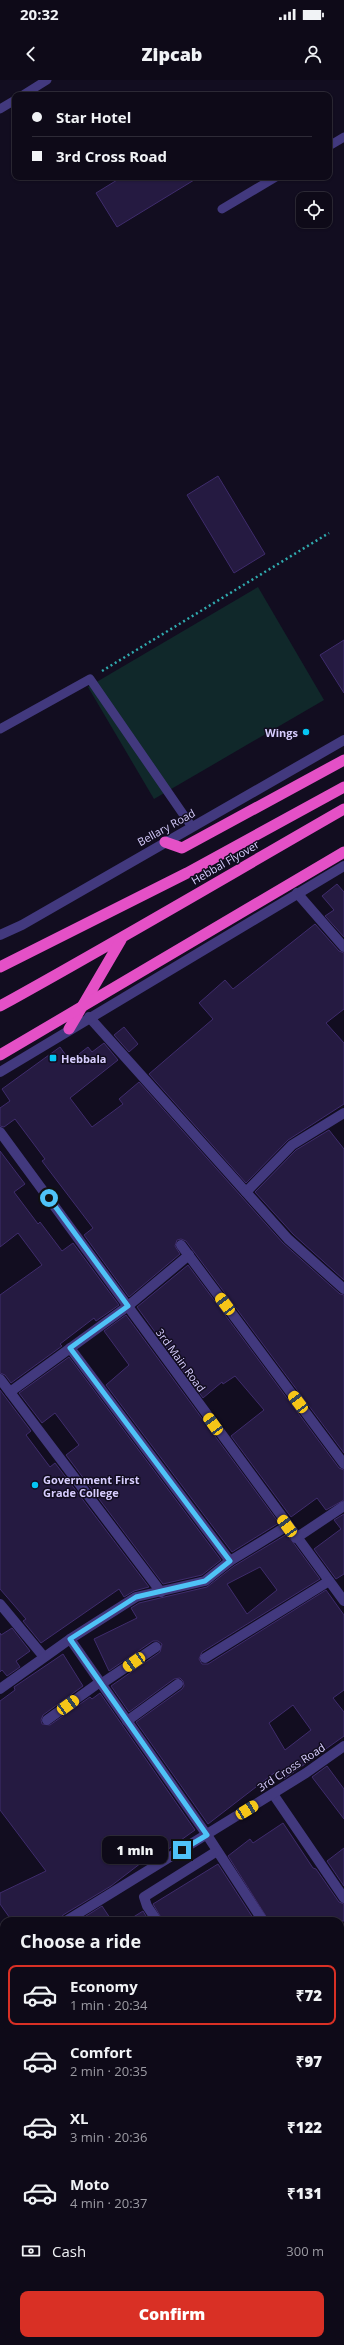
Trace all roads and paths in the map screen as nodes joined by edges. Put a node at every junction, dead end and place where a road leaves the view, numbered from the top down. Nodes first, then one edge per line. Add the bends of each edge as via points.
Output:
1 (47, 80) edge
2 (28, 92) edge
3 (12, 102) edge
4 (0, 109) edge
5 (344, 137) edge
6 (332, 144) edge
7 (271, 180) edge
8 (222, 209) dead end
9 (329, 533) dead end
10 (90, 679) junction
11 (0, 729) edge
12 (344, 740) edge
13 (344, 760) edge
14 (344, 787) edge
15 (344, 809) edge
16 (192, 827) junction
17 (165, 842) junction
18 (344, 852) edge
19 (344, 866) edge
20 (297, 893) junction
21 (0, 935) edge
22 (121, 940) junction
23 (344, 947) edge
24 (0, 967) edge
25 (0, 1006) edge
26 (89, 1017) junction
27 (69, 1030) junction
28 (0, 1055) edge
29 (0, 1072) edge
30 (344, 1113) edge
31 (0, 1132) edge
32 (246, 1192) junction
33 (181, 1245) dead end
34 (189, 1254) junction
35 (344, 1290) edge
36 (128, 1306) junction
37 (70, 1348) junction
38 (0, 1379) edge
39 (10, 1392) junction
40 (344, 1464) edge
41 (344, 1506) edge
42 (287, 1526) junction
43 (296, 1538) junction
44 (230, 1561) junction
45 (329, 1581) junction
46 (161, 1592) junction
47 (344, 1601) edge
48 (0, 1604) edge
49 (70, 1639) junction
50 (156, 1647) dead end
51 (44, 1658) junction
52 (205, 1658) dead end
53 (100, 1683) junction
54 (178, 1684) dead end
55 (0, 1689) edge
56 (47, 1720) dead end
57 (127, 1721) junction
58 (344, 1746) edge
59 (273, 1794) junction
60 (207, 1835) junction
61 (217, 1851) junction
62 (344, 1898) edge
63 (73, 1917) edge
64 (154, 1917) edge
65 (260, 1917) edge

1 - 2 lane
3 - 4 lane
5 - 6 lane
7 - 8 lane
9 - 10 path
10 - 11 lane
10 - 16 lane
12 - 16 street, Bellary Road
13 - 17 highway via 182,848
14 - 24 highway, Hebbal Flyover via 187,873
15 - 22 highway, Hebbal Flyover via 199,891
16 - 17 street, Bellary Road
17 - 21 street, Bellary Road via 22,925
18 - 28 highway, bridge
19 - 20 street
20 - 23 street
20 - 26 street
22 - 25 highway
22 - 27 highway
26 - 27 street
26 - 32 street
27 - 29 street
30 - 32 street via 292,1145
31 - 36 street, 3rd Main Road
32 - 35 street via 288,1238
33 - 34 street
34 - 36 street
34 - 40 street
36 - 37 street
36 - 42 street, 3rd Main Road
37 - 39 street
37 - 44 street
38 - 39 street
39 - 46 street
41 - 43 street
42 - 43 street, 3rd Main Road
42 - 44 street
43 - 45 street, 3rd Main Road
44 - 46 street via 205,1581
45 - 47 street, 3rd Main Road
45 - 52 street
46 - 49 street via 136,1597
48 - 51 street
49 - 51 street
49 - 53 street
50 - 53 street
51 - 55 street
53 - 56 street
53 - 57 street
54 - 57 street
57 - 60 street
58 - 59 street, 3rd Cross Road
59 - 60 street, 3rd Cross Road
59 - 62 street
60 - 61 street
60 - 63 street, 3rd Cross Road
61 - 64 street via 144,1897
61 - 65 street

